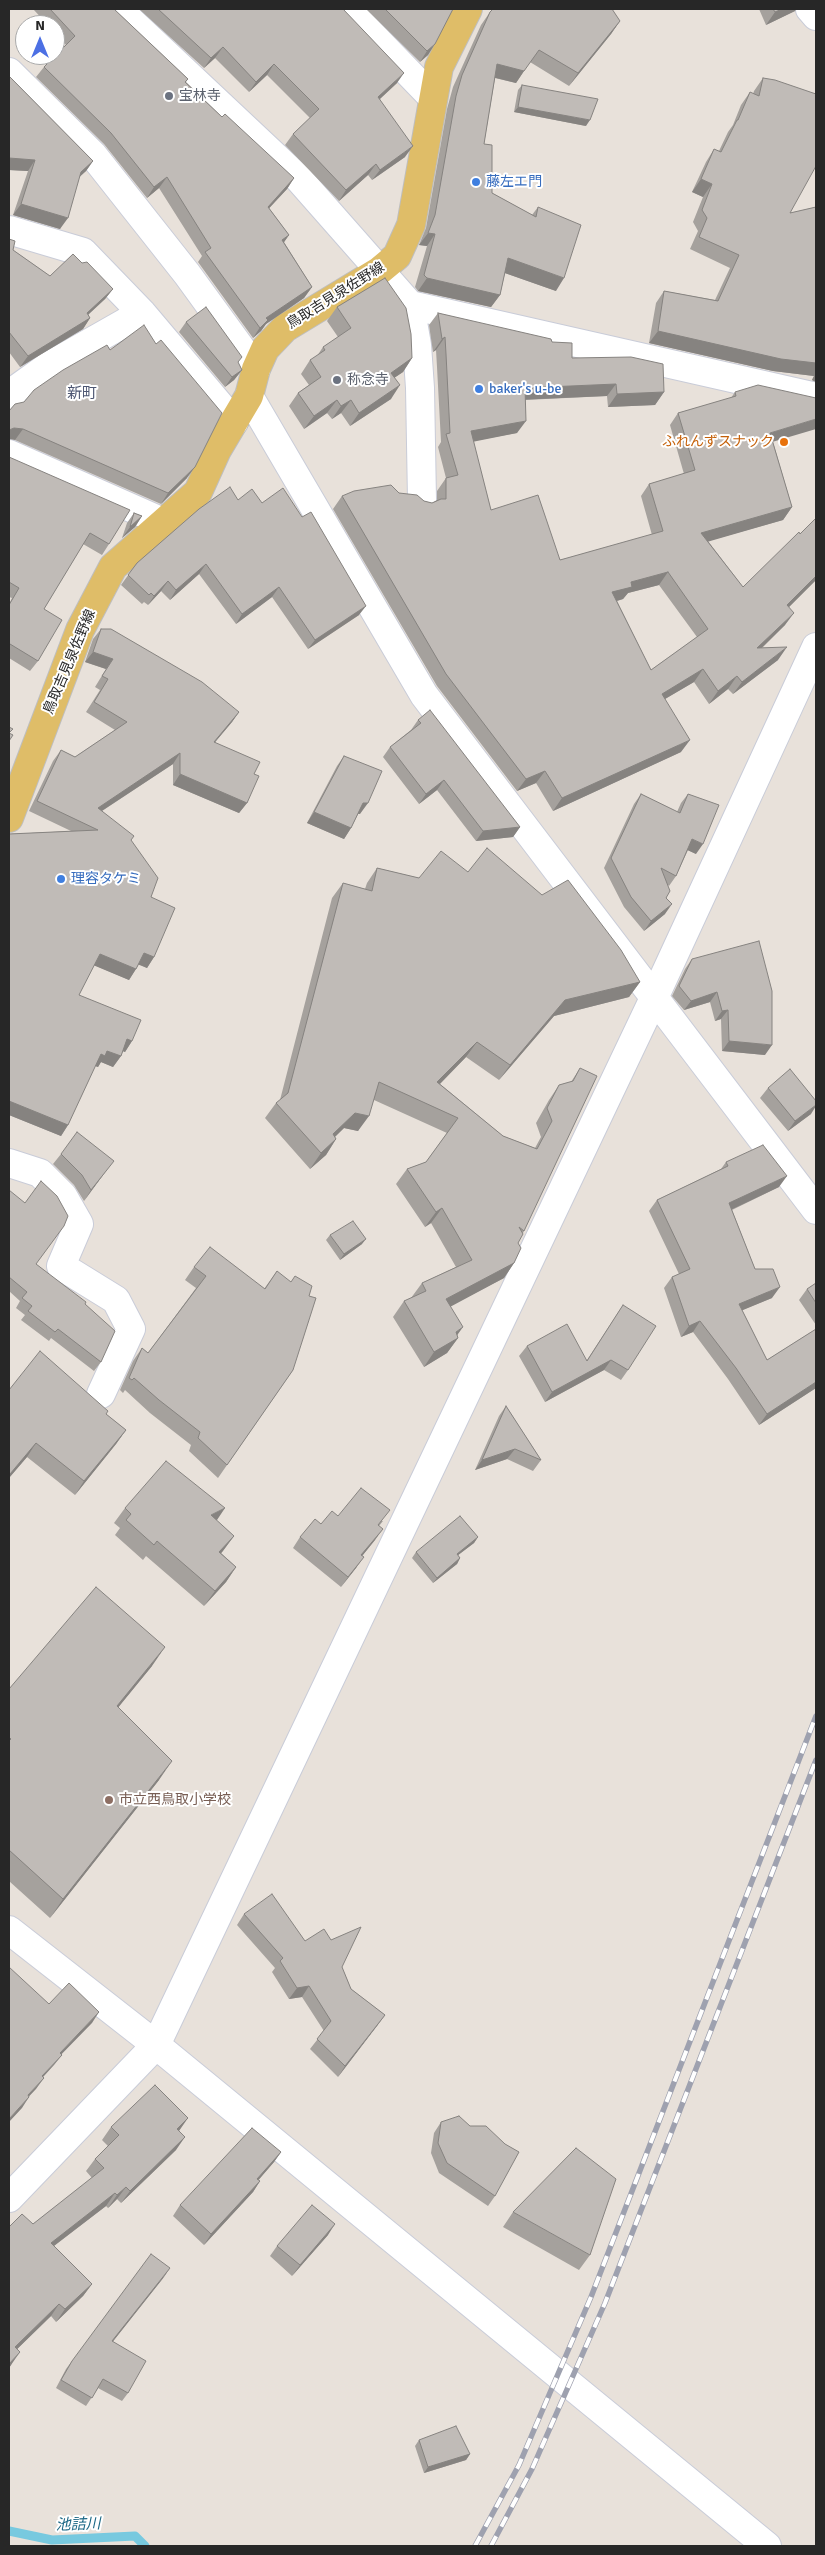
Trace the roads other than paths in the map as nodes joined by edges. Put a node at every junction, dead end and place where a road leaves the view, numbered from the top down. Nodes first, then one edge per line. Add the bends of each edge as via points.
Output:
1 (118, 9) edge
2 (347, 9) edge
3 (468, 9) edge
4 (810, 9) edge
5 (816, 16) edge
6 (9, 72) edge
7 (432, 97) junction
8 (9, 230) edge
9 (379, 271) junction
10 (410, 306) junction
11 (142, 313) junction
12 (256, 369) junction
13 (249, 396) junction
14 (816, 397) edge
15 (9, 398) edge
16 (234, 422) junction
17 (9, 454) edge
18 (422, 500) edge
19 (163, 522) junction
20 (816, 647) edge
21 (11, 807) edge
22 (655, 996) junction
23 (9, 1163) edge
24 (816, 1210) edge
25 (102, 1394) dead end
26 (9, 1930) edge
27 (156, 2044) junction
28 (9, 2198) edge
29 (767, 2546) edge

1 - 9 street via 299,179
2 - 7 street
3 - 7 main road, 鳥取吉見泉佐野線 via 439,67
4 - 5 street
6 - 12 street via 93,155
7 - 9 main road, 鳥取吉見泉佐野線 via 411,225 397,256
8 - 11 street via 82,252
9 - 10 street
9 - 12 main road, 鳥取吉見泉佐野線 via 285,328 265,349
10 - 14 street
10 - 18 street via 420,388
11 - 15 street via 47,367
11 - 16 street
12 - 13 main road, 鳥取吉見泉佐野線
13 - 16 main road, 鳥取吉見泉佐野線
13 - 22 street via 424,695
16 - 19 main road, 鳥取吉見泉佐野線 via 198,492
17 - 19 street
19 - 21 main road, 鳥取吉見泉佐野線 via 114,567 80,630
20 - 22 street
22 - 24 street
22 - 27 street
23 - 25 street via 40,1173 63,1196 79,1224 62,1266 116,1300 131,1329
26 - 27 street
27 - 28 street
27 - 29 street

